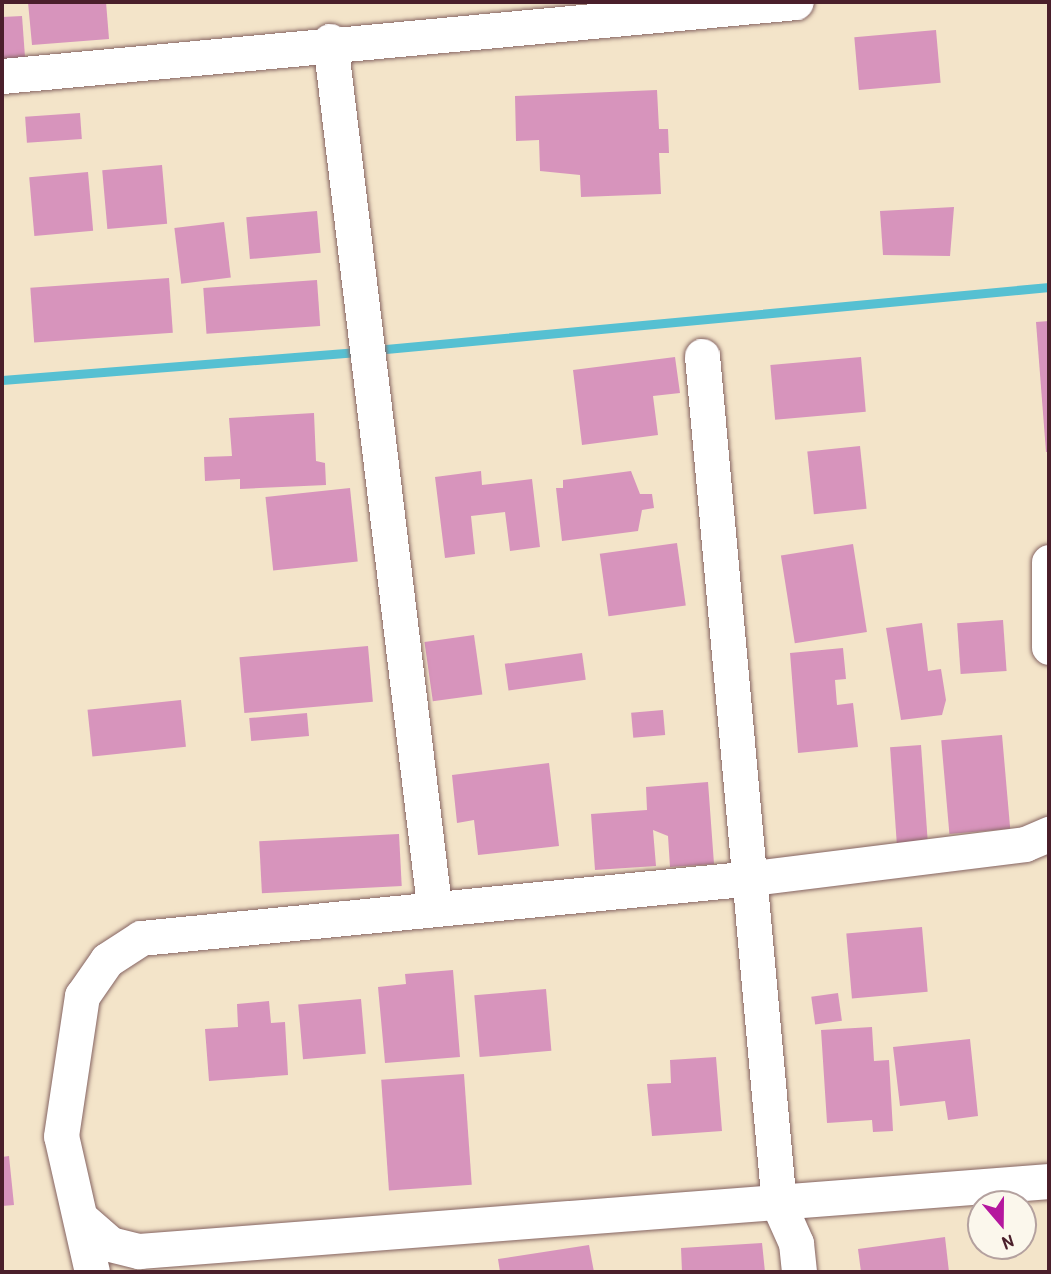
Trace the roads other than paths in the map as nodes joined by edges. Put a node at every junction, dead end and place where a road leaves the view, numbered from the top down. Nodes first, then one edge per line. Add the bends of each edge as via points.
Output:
1 (796, 2) edge
2 (668, 8) edge
3 (330, 41) junction
4 (2, 76) edge
5 (702, 356) dead end
6 (1049, 562) edge
7 (1049, 647) edge
8 (1049, 834) edge
9 (753, 878) junction
10 (434, 906) junction
11 (1049, 1181) edge
12 (779, 1205) junction
13 (83, 1221) junction
14 (92, 1272) edge
15 (799, 1272) edge

1 - 2 street
2 - 3 street
3 - 4 street
3 - 10 street
5 - 9 street
6 - 7 street
8 - 9 street via 1025,844
9 - 10 street
9 - 12 street
10 - 13 street via 141,938 107,960 82,996 61,1136
11 - 12 street
12 - 13 street via 139,1251 110,1244
12 - 15 street via 796,1243
13 - 14 street

